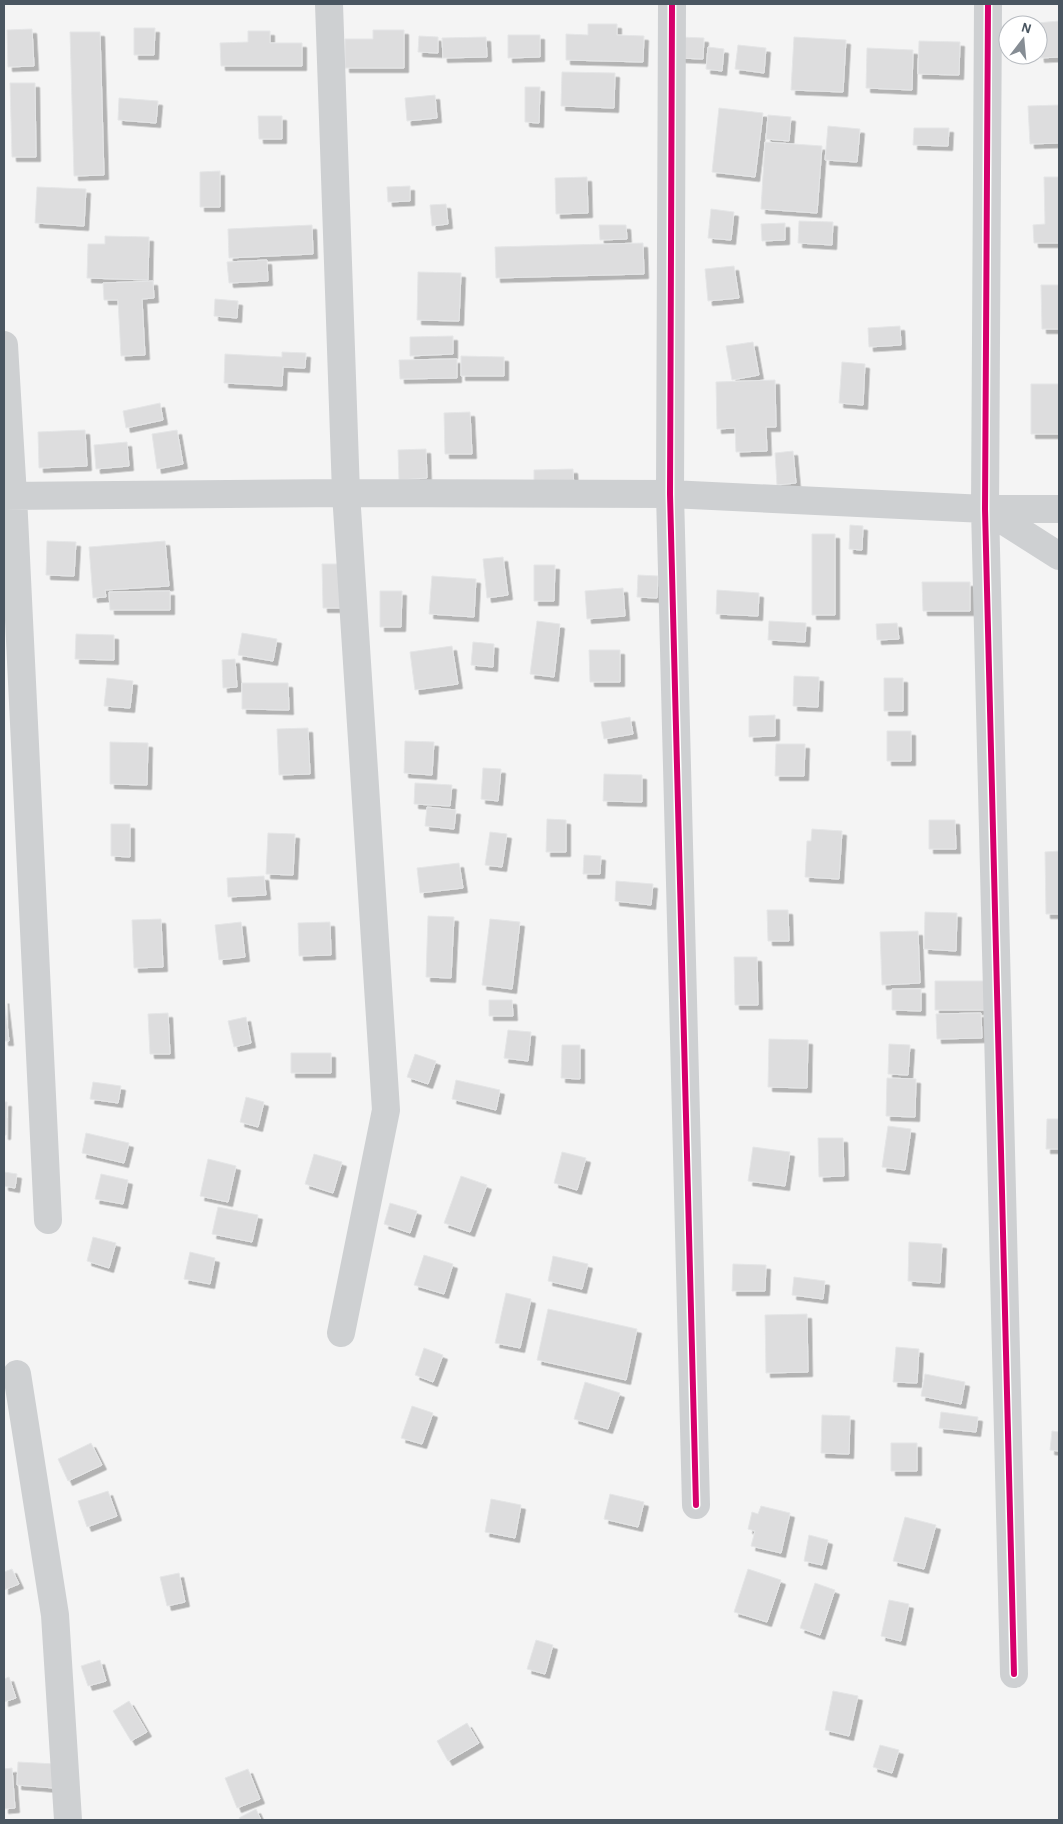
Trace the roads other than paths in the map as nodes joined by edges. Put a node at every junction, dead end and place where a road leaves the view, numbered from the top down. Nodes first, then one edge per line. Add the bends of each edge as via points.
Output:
1 (329, 4) edge
2 (672, 4) edge
3 (988, 4) edge
4 (4, 345) edge
5 (346, 494) junction
6 (670, 494) junction
7 (8, 496) edge
8 (986, 509) junction
9 (1059, 509) edge
10 (1059, 556) edge
11 (48, 1220) dead end
12 (341, 1333) dead end
13 (17, 1374) dead end
14 (696, 1505) dead end
15 (1014, 1674) dead end
16 (68, 1820) edge

1 - 5 street
2 - 6 street
3 - 8 street
4 - 7 street
5 - 6 street
5 - 7 street
5 - 12 street via 386,1110
6 - 8 street
6 - 14 street
7 - 11 street
8 - 9 street
8 - 10 street
8 - 15 street
13 - 16 street via 55,1615

